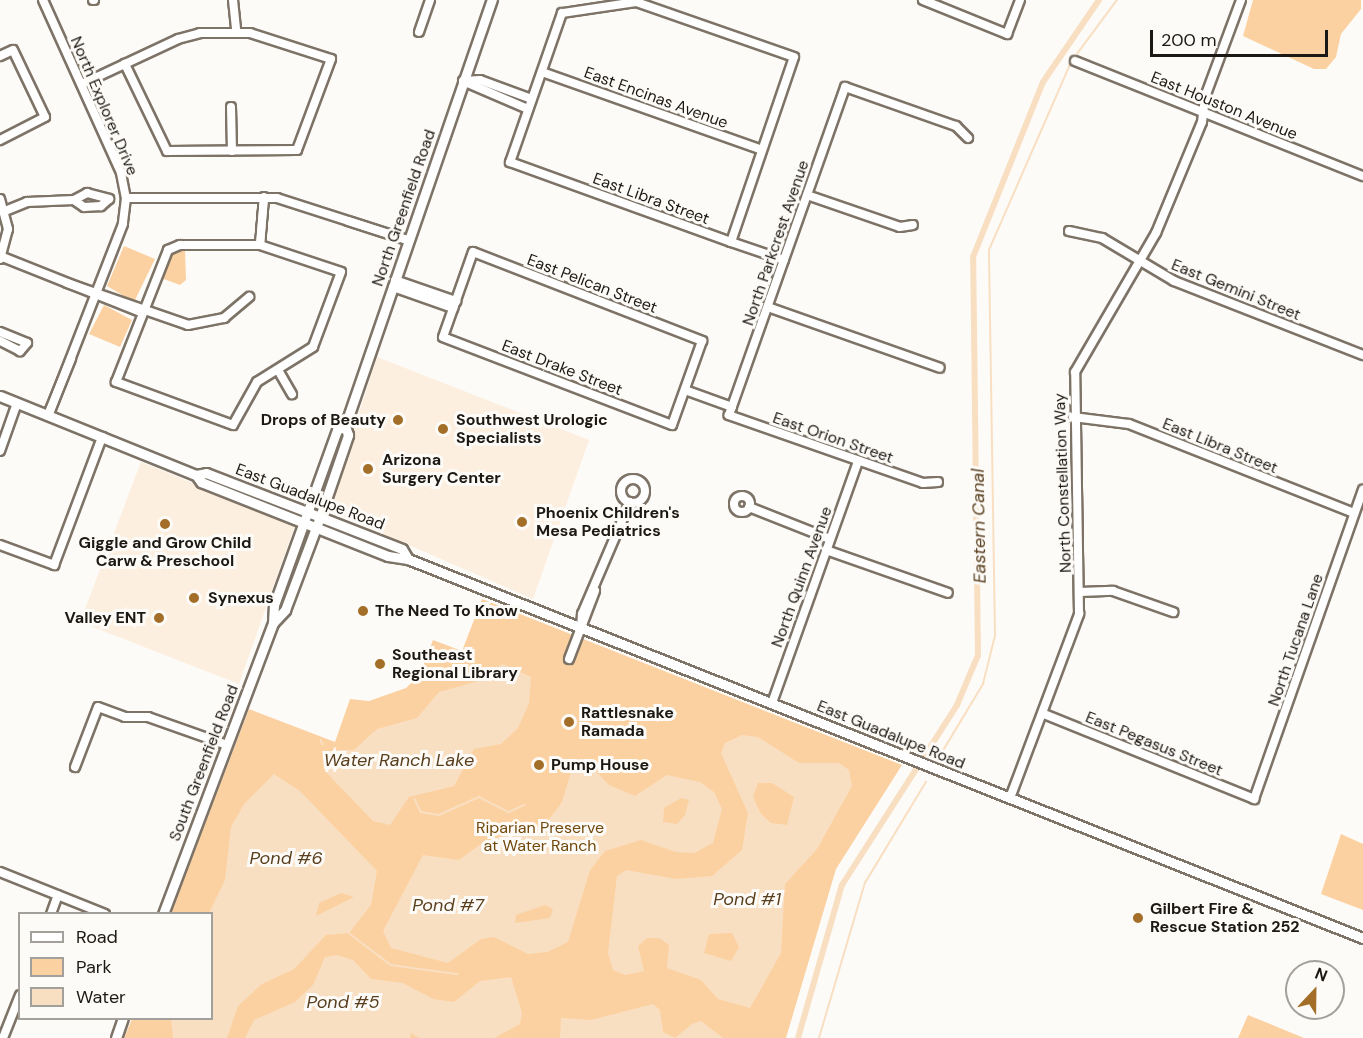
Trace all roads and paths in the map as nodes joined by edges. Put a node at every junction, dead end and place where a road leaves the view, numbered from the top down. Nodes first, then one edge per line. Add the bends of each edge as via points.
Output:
1 (43, 0) edge
2 (233, 0) edge
3 (430, 0) edge
4 (492, 0) edge
5 (923, 0) edge
6 (1020, 0) edge
7 (1241, 0) edge
8 (236, 31) junction
9 (419, 32) dead end
10 (0, 56) edge
11 (1075, 61) dead end
12 (124, 64) junction
13 (542, 72) junction
14 (463, 81) junction
15 (82, 84) junction
16 (532, 99) junction
17 (231, 107) dead end
18 (528, 109) junction
19 (1204, 113) junction
20 (968, 138) dead end
21 (0, 140) edge
22 (762, 150) junction
23 (232, 151) junction
24 (1363, 176) edge
25 (807, 195) junction
26 (264, 197) junction
27 (126, 198) junction
28 (0, 199) edge
29 (75, 200) dead end
30 (5, 211) junction
31 (913, 225) dead end
32 (1069, 231) dead end
33 (408, 240) junction
34 (731, 242) junction
35 (260, 245) junction
36 (0, 257) edge
37 (784, 260) junction
38 (1139, 260) junction
39 (394, 284) junction
40 (97, 295) junction
41 (249, 297) dead end
42 (454, 304) junction
43 (768, 307) junction
44 (141, 312) junction
45 (0, 332) edge
46 (0, 341) edge
47 (1363, 355) edge
48 (940, 368) dead end
49 (278, 370) junction
50 (685, 390) junction
51 (292, 394) dead end
52 (0, 396) edge
53 (18, 403) junction
54 (732, 407) junction
55 (48, 416) junction
56 (1073, 417) junction
57 (345, 426) junction
58 (102, 437) junction
59 (0, 451) edge
60 (858, 461) junction
61 (938, 482) dead end
62 (1363, 490) edge
63 (630, 502) dead end
64 (749, 507) dead end
65 (1354, 513) junction
66 (307, 518) junction
67 (318, 522) junction
68 (830, 539) junction
69 (0, 545) edge
70 (826, 550) junction
71 (1080, 592) junction
72 (948, 593) dead end
73 (1173, 612) dead end
74 (273, 623) junction
75 (581, 628) junction
76 (569, 659) dead end
77 (772, 703) junction
78 (1044, 714) junction
79 (227, 745) junction
80 (75, 767) dead end
81 (1010, 798) junction
82 (1254, 799) joint
83 (0, 872) edge
84 (58, 895) junction
85 (52, 912) edge
86 (100, 912) edge
87 (164, 912) edge
88 (1363, 938) edge
89 (18, 1000) edge
90 (122, 1020) edge
91 (3, 1038) edge
92 (116, 1038) edge

1 - 15 street, North Explorer Drive
2 - 8 street
3 - 9 street
4 - 14 main road, North Greenfield Road
5 - 6 street via 1007,34
7 - 19 street, North Constellation Way
8 - 12 street via 178,39
8 - 23 street via 331,59 297,150
10 - 21 street via 13,50 45,117
11 - 19 street, East Houston Avenue
12 - 15 street
12 - 23 street via 167,151
13 - 16 street
13 - 22 street, East Encinas Avenue
13 - 22 street via 562,13 636,2 794,57
14 - 16 street via 480,80
14 - 18 street
14 - 33 main road, North Greenfield Road
15 - 27 street, North Explorer Drive
16 - 18 street
17 - 23 street
18 - 34 street, East Libra Street via 510,162
19 - 24 street, East Houston Avenue
19 - 38 street, North Constellation Way via 1156,233
20 - 25 street, North Parkcrest Avenue via 956,126 845,87
22 - 34 street
25 - 31 street via 900,227
25 - 37 street, North Parkcrest Avenue
26 - 27 street
26 - 33 street
26 - 35 street
27 - 40 street, North Explorer Drive via 123,224
28 - 30 street
29 - 30 street via 27,202
30 - 36 street via 8,229
32 - 38 street, East Gemini Street via 1102,238
33 - 39 main road, North Greenfield Road
34 - 37 street, East Libra Street
35 - 44 street via 171,248
35 - 49 street via 341,269 316,342 303,357
36 - 40 street
37 - 43 street, North Parkcrest Avenue
38 - 47 street, East Gemini Street via 1174,281
38 - 56 street, North Constellation Way via 1081,355
39 - 42 street
39 - 57 main road, North Greenfield Road
40 - 44 street
40 - 55 street, North Explorer Drive
41 - 44 street via 234,312 196,325
42 - 50 street, East Drake Street via 443,337 672,425
42 - 50 street, East Pelican Street via 473,252 702,341
43 - 48 street
43 - 54 street, North Parkcrest Avenue
44 - 49 street via 114,380 230,426 251,387
45 - 46 street via 27,343 20,351
49 - 51 street
50 - 54 street
52 - 53 main road, East Guadalupe Road
53 - 55 main road, East Guadalupe Road
53 - 59 street
54 - 60 street, East Orion Street via 729,415
55 - 58 main road, East Guadalupe Road
56 - 65 street, East Libra Street via 1129,424
56 - 71 street, North Constellation Way
57 - 66 main road, North Greenfield Road via 337,430
57 - 67 main road, North Greenfield Road via 348,435
58 - 66 main road, East Guadalupe Road via 196,475 201,482
58 - 69 street via 54,565
60 - 61 street, East Orion Street via 923,483
60 - 68 street, North Quinn Avenue
62 - 65 street, North Tucana Lane
63 - 75 street
64 - 68 street
65 - 82 street, North Tucana Lane
66 - 67 main road, East Guadalupe Road
66 - 74 main road via 278,596
67 - 74 main road, South Greenfield Road via 285,610
67 - 75 main road, East Guadalupe Road via 402,549 408,559
68 - 70 street, North Quinn Avenue
70 - 72 street
70 - 77 street, North Quinn Avenue
71 - 73 street via 1113,591
71 - 78 street, North Constellation Way via 1079,614
74 - 79 main road, South Greenfield Road
75 - 76 street
75 - 77 main road, East Guadalupe Road
77 - 81 main road, East Guadalupe Road
78 - 81 street, North Constellation Way
78 - 82 street, East Pegasus Street
79 - 80 street via 148,717 125,717 98,707
79 - 87 main road, South Greenfield Road
81 - 88 main road, East Guadalupe Road
83 - 84 street
84 - 85 street
84 - 86 street
89 - 91 street
90 - 92 main road

